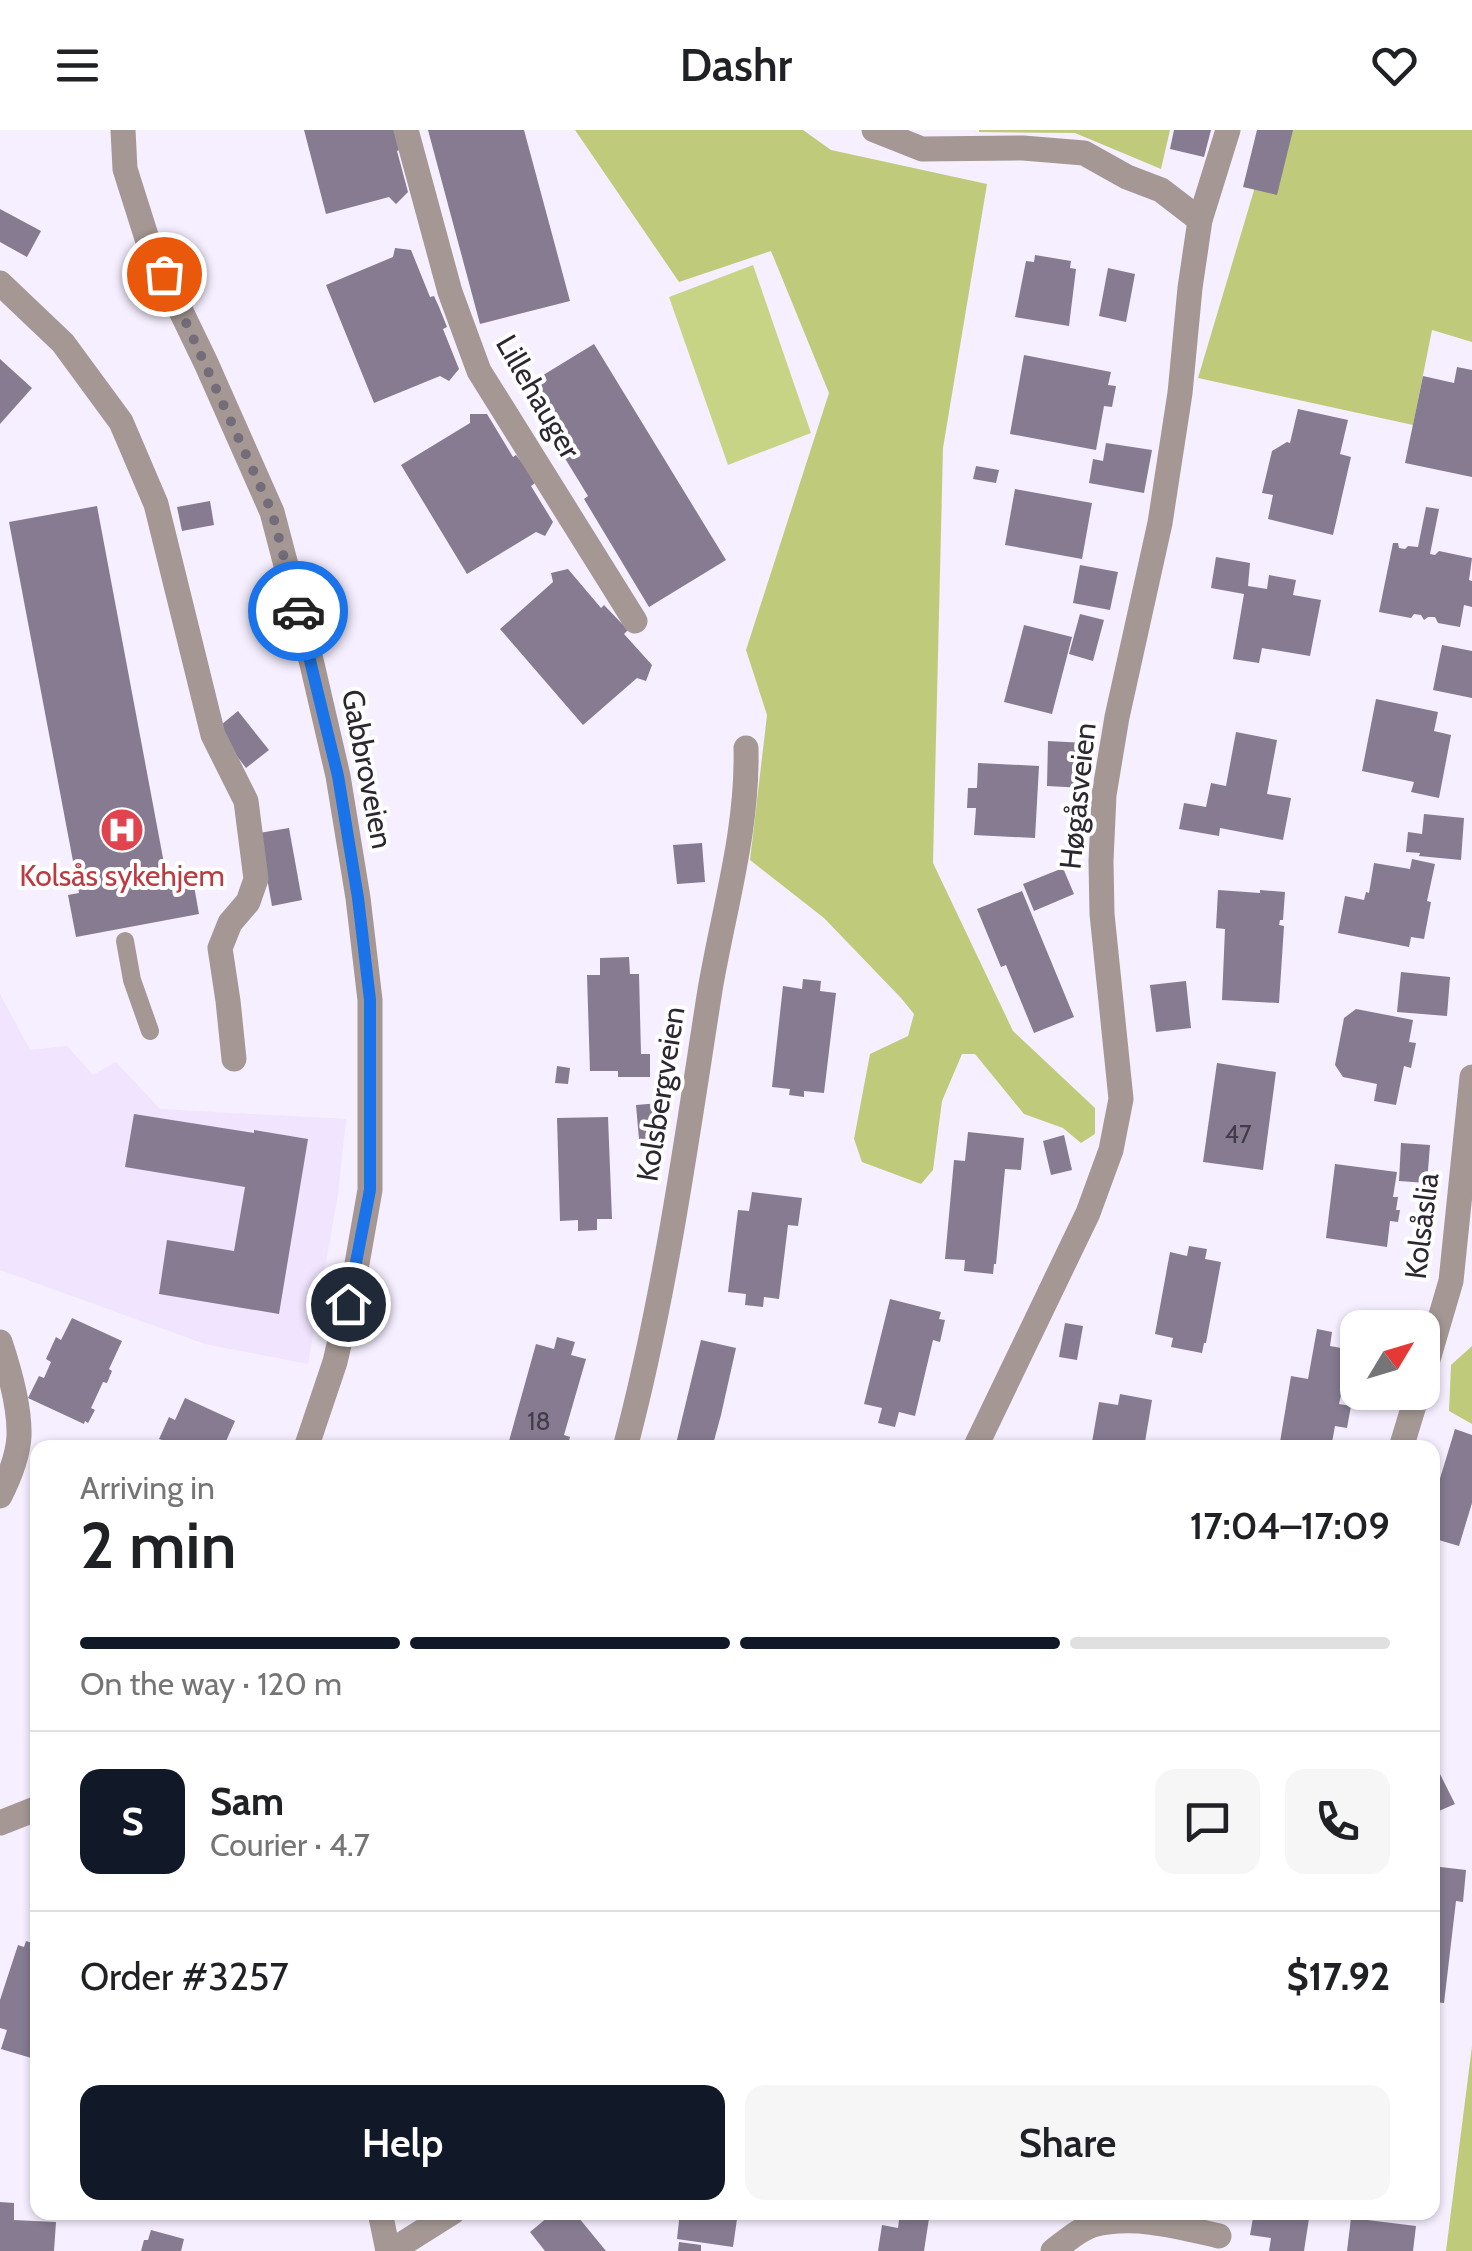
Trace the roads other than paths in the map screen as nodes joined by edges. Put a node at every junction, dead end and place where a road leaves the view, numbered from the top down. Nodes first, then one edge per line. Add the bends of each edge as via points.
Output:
1 (123, 130) edge
2 (406, 130) edge
3 (874, 130) edge
4 (1228, 130) edge
5 (1200, 220) junction
6 (0, 283) edge
7 (635, 621) dead end
8 (746, 748) dead end
9 (125, 941) dead end
10 (150, 1031) dead end
11 (234, 1059) dead end
12 (1472, 1077) edge
13 (1440, 1316) edge
14 (0, 1342) edge
15 (1413, 1410) edge
16 (309, 1440) edge
17 (628, 1440) edge
18 (979, 1440) edge
19 (1403, 1440) edge
20 (0, 1496) edge
21 (30, 1811) edge
22 (0, 1823) edge
23 (382, 2220) edge
24 (440, 2220) edge
25 (1220, 2233) edge
26 (389, 2251) edge
27 (1053, 2251) edge

1 - 16 street, Gabbroveien via 125,169 150,245 272,512 338,776 358,898 370,1000 370,1190 335,1362
2 - 7 street, Lillehauger via 479,371
3 - 5 street via 922,149 1084,153 1161,190
4 - 5 street, Høgåsveien
5 - 18 street, Høgåsveien via 1160,523 1104,795 1102,914 1121,1099 1088,1212
6 - 11 street via 62,343 121,422 156,504 213,735 246,801 256,879 220,948
8 - 17 street, Kolsbergveien via 741,833
9 - 10 lane
12 - 13 street, Kolsåslia via 1450,1281
14 - 20 street via 19,1436
15 - 19 street
21 - 22 street
23 - 26 street
24 - 26 street
25 - 27 street via 1128,2221 1092,2226

